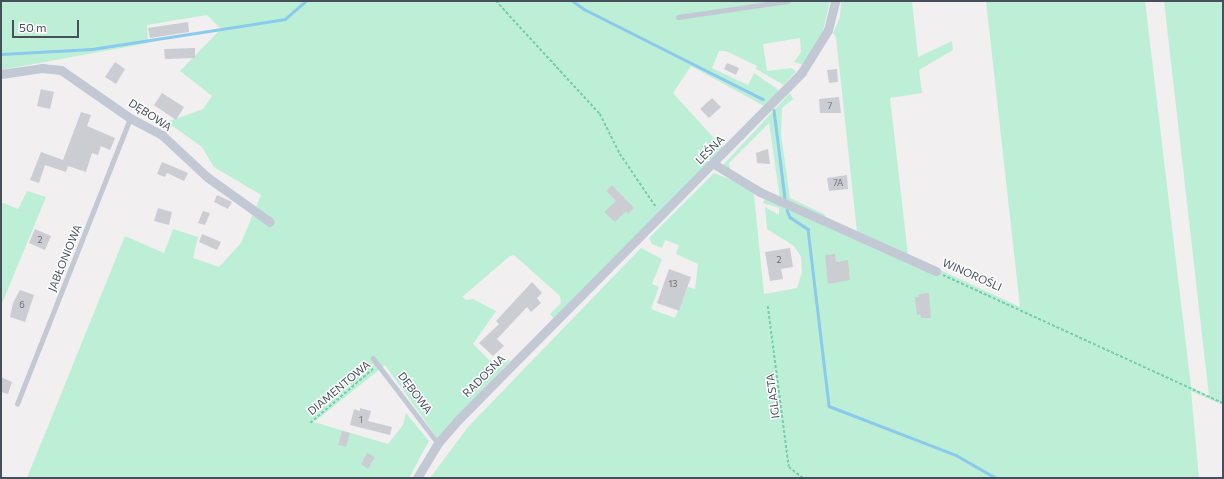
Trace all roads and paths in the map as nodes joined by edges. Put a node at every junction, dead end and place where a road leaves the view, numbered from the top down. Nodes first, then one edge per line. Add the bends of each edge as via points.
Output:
1 (496, 1) edge
2 (788, 1) edge
3 (835, 1) edge
4 (678, 17) dead end
5 (1, 74) edge
6 (130, 118) junction
7 (714, 164) junction
8 (660, 217) junction
9 (270, 222) dead end
10 (936, 272) joint
11 (579, 300) joint
12 (768, 306) dead end
13 (373, 358) dead end
14 (378, 365) junction
15 (1223, 403) edge
16 (17, 404) dead end
17 (310, 423) dead end
18 (438, 443) junction
19 (417, 478) edge
20 (803, 478) edge

1 - 8 path via 600,114 620,154 654,202
2 - 4 lane
3 - 7 street, LEŚNA via 828,30 802,72
5 - 6 street, DĘBOWA via 42,68 61,70
6 - 9 street, DĘBOWA via 162,135 207,177
6 - 16 lane, JABŁONIOWA
7 - 8 street, LEŚNA
7 - 10 street, WINOROŚLI via 760,192
8 - 11 street, LEŚNA
10 - 15 path, WINOROŚLI
11 - 18 street, RADOSNA
12 - 20 path, IGLASTA via 789,467
13 - 14 lane, DĘBOWA
14 - 17 path, DIAMENTOWA
14 - 18 lane, DĘBOWA
18 - 19 street, RADOSNA

